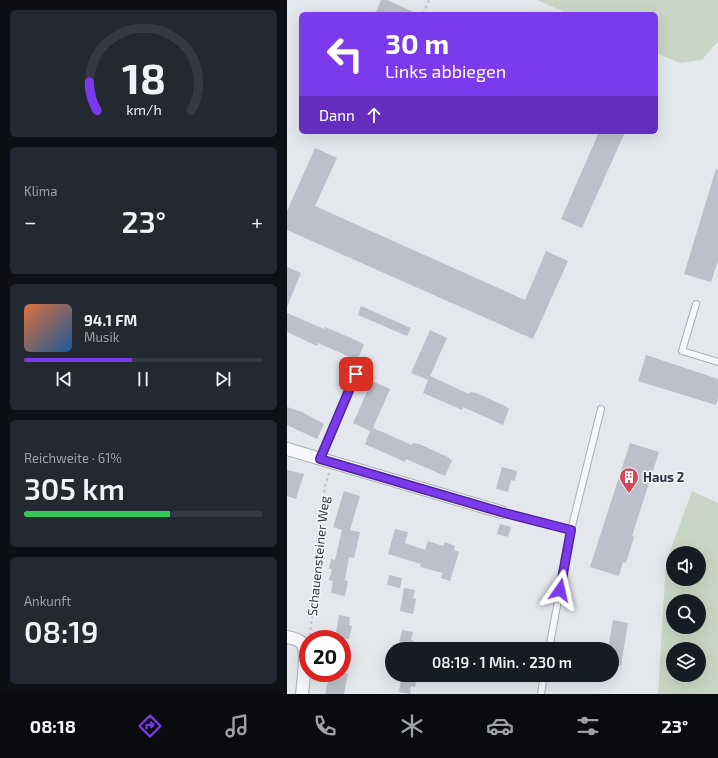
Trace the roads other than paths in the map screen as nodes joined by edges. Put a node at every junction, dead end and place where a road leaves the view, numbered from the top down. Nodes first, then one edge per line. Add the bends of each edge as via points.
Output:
1 (696, 304) dead end
2 (718, 362) edge
3 (356, 374) dead end
4 (601, 409) dead end
5 (287, 449) edge
6 (326, 460) junction
7 (501, 512) joint
8 (571, 530) junction
9 (287, 637) edge
10 (550, 642) edge
11 (543, 682) edge
12 (302, 694) edge
13 (541, 694) edge

1 - 2 lane via 682,351
3 - 6 lane
4 - 8 lane
5 - 6 street
6 - 7 street
7 - 8 lane
8 - 10 lane
9 - 12 street via 302,643 305,653
11 - 13 lane

